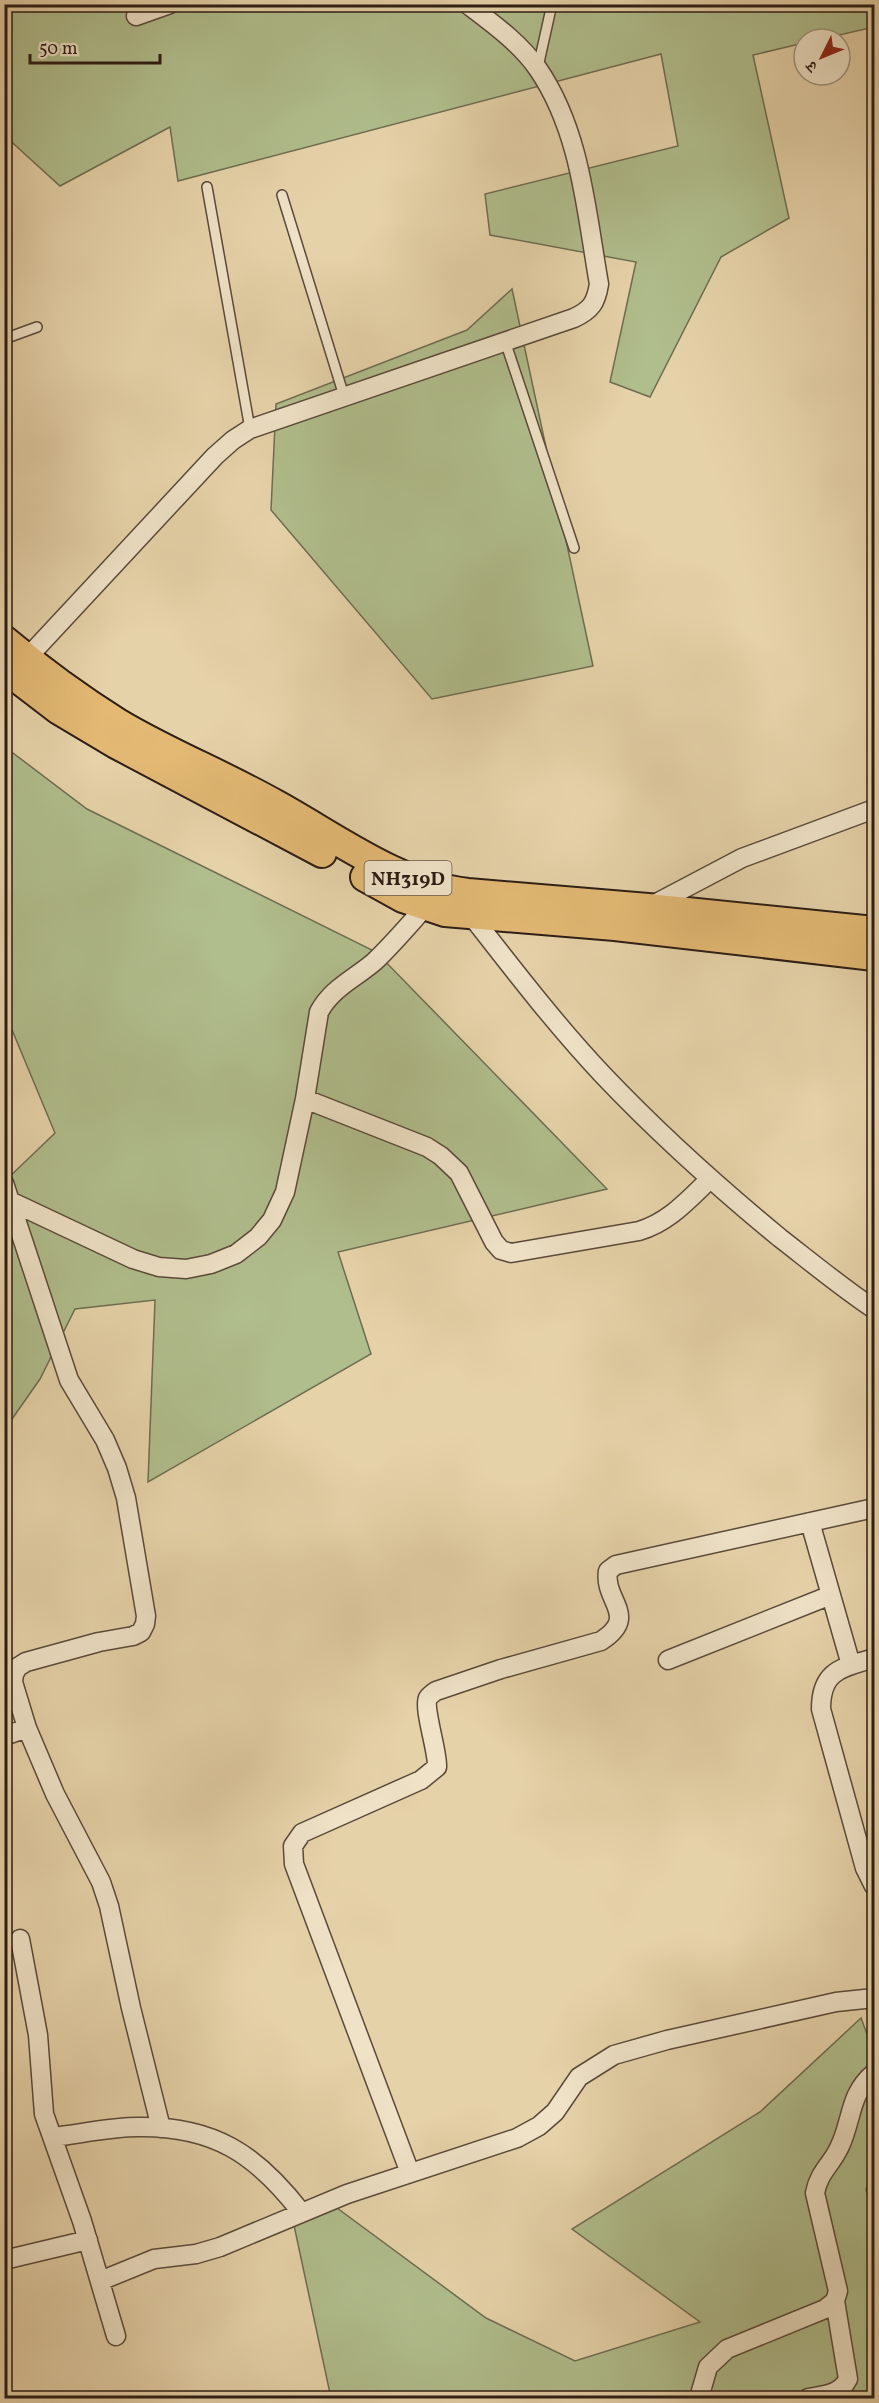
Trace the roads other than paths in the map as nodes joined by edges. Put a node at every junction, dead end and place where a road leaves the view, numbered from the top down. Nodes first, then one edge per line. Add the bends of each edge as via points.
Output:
1 (170, 4) edge
2 (467, 4) edge
3 (552, 4) edge
4 (136, 16) dead end
5 (538, 69) junction
6 (207, 187) dead end
7 (282, 195) dead end
8 (37, 327) dead end
9 (5, 338) edge
10 (505, 341) junction
11 (344, 396) junction
12 (250, 429) junction
13 (574, 548) dead end
14 (4, 640) edge
15 (16, 663) edge
16 (874, 808) edge
17 (425, 907) junction
18 (648, 908) junction
19 (470, 914) junction
20 (874, 931) edge
21 (874, 956) edge
22 (304, 1099) junction
23 (710, 1179) junction
24 (4, 1183) edge
25 (12, 1202) junction
26 (874, 1309) edge
27 (874, 1508) edge
28 (810, 1522) junction
29 (831, 1595) junction
30 (874, 1658) edge
31 (668, 1660) dead end
32 (851, 1665) junction
33 (27, 1728) junction
34 (4, 1737) edge
35 (874, 1886) edge
36 (20, 1939) dead end
37 (874, 1998) edge
38 (874, 2073) edge
39 (160, 2128) junction
40 (52, 2137) junction
41 (410, 2173) junction
42 (301, 2212) junction
43 (88, 2240) junction
44 (4, 2260) edge
45 (100, 2281) junction
46 (835, 2301) junction
47 (116, 2336) dead end
48 (699, 2398) edge
49 (808, 2398) edge

1 - 4 street
2 - 5 street
3 - 5 lane
5 - 10 street via 571,136 599,284 597,299 589,310
6 - 12 lane
7 - 11 lane
8 - 9 lane
10 - 11 street
10 - 13 lane
11 - 12 street
12 - 15 street via 215,456
14 - 15 highway, NH319D
15 - 17 highway, NH319D via 59,710
15 - 18 highway, NH319D via 120,724 416,881 442,890
16 - 18 street via 742,858
17 - 19 highway, NH319D
17 - 22 street via 386,950 326,999 319,1011
18 - 20 highway, NH319D
19 - 21 highway, NH319D via 615,926
19 - 23 street via 602,1074
22 - 23 street via 441,1156 459,1173 494,1242 511,1253 654,1227
22 - 25 street via 285,1192 272,1220 236,1254 211,1264 186,1269 159,1267
23 - 26 street
24 - 25 street
25 - 33 street via 69,1380 117,1468 126,1498 146,1616 141,1632 133,1636 99,1642 18,1667 13,1682
27 - 28 street
28 - 29 street
28 - 41 street via 616,1565 607,1580 620,1614 619,1626 610,1635 436,1691 428,1698 427,1707 437,1767 421,1780 302,1833 293,1846 294,1864
29 - 31 street
29 - 32 street
30 - 32 street
32 - 35 street via 831,1676 824,1685 822,1709 865,1868
33 - 34 street
33 - 39 street via 109,1906
36 - 40 street via 38,2035 45,2114
37 - 41 street via 836,2002 614,2055 579,2077 555,2112 539,2126 517,2138
38 - 46 street via 859,2089 844,2138 818,2179 815,2193 838,2291
39 - 40 street
39 - 42 street via 200,2133 231,2146 279,2184
40 - 43 street
41 - 42 street
42 - 45 street via 220,2247 154,2259
43 - 44 street
43 - 45 street
45 - 47 street
46 - 48 street via 825,2309 727,2349 708,2367
46 - 49 street via 848,2379 836,2392

